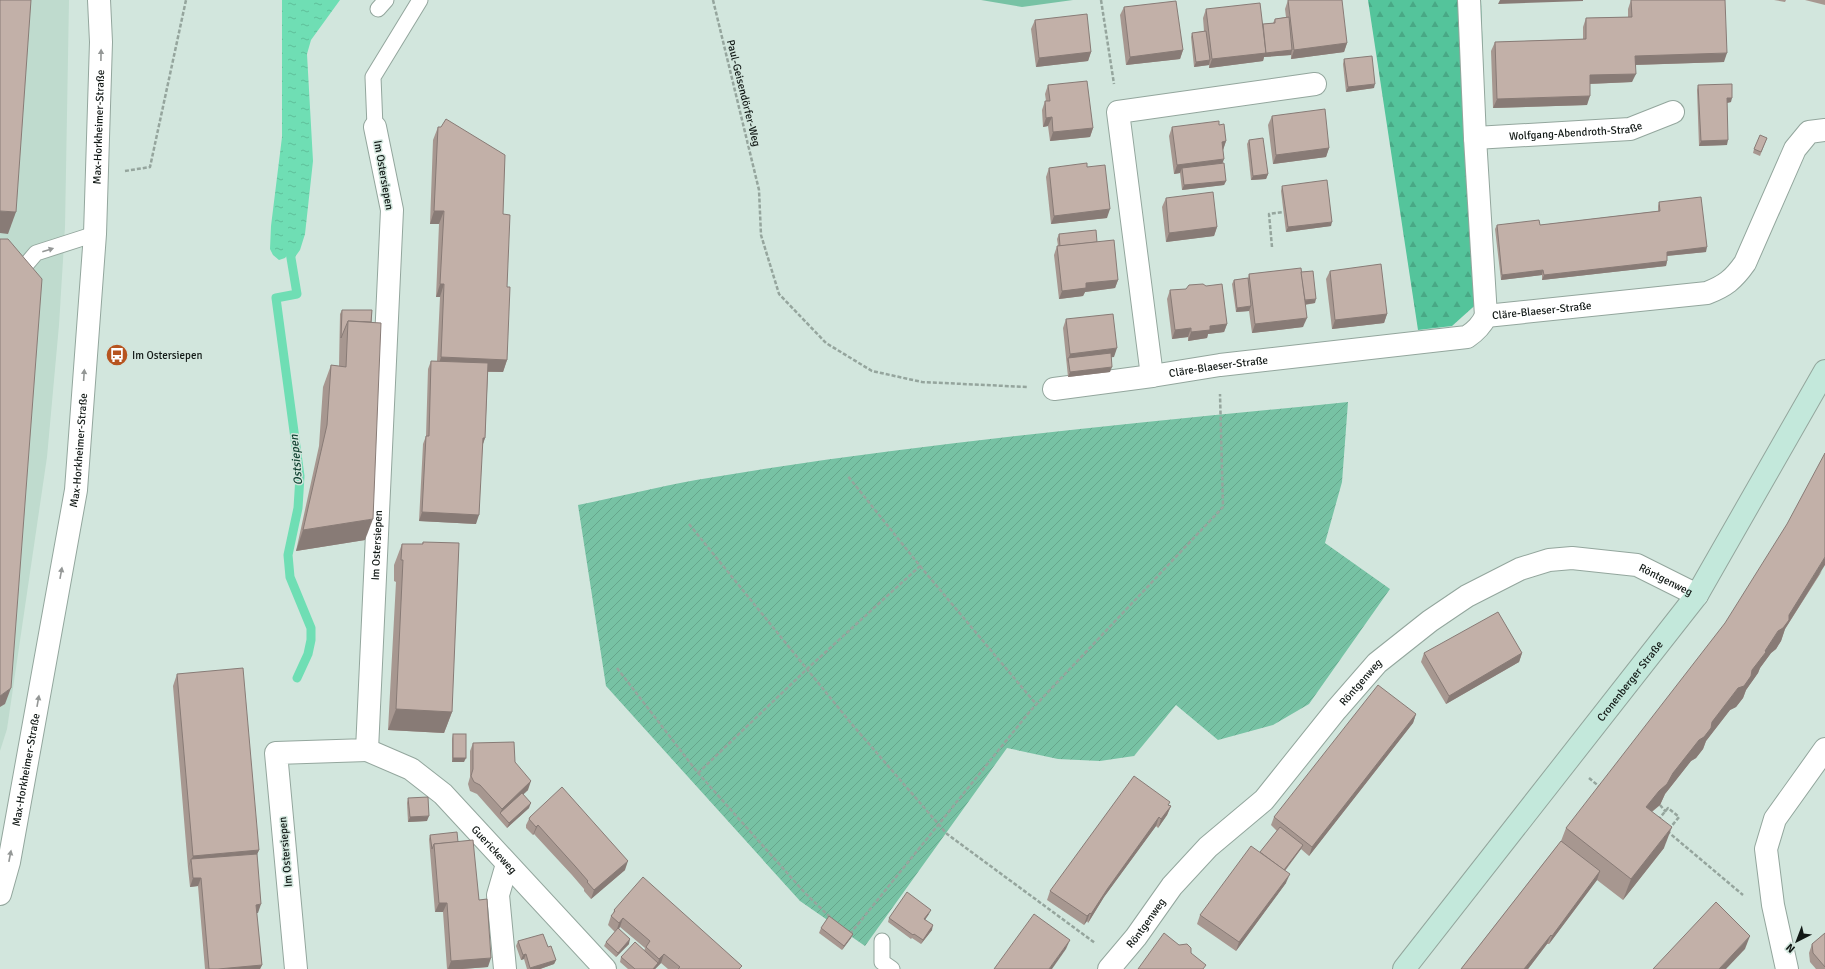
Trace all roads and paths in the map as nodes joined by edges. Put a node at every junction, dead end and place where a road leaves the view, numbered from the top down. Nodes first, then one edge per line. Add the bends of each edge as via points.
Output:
1 (99, 0) edge
2 (186, 0) edge
3 (420, 0) edge
4 (713, 0) edge
5 (1101, 0) edge
6 (1470, 0) edge
7 (1316, 84) dead end
8 (1118, 112) junction
9 (1673, 112) dead end
10 (375, 126) joint
11 (1825, 130) edge
12 (1475, 138) junction
13 (98, 177) junction
14 (1283, 212) edge
15 (95, 234) junction
16 (1272, 247) dead end
17 (18, 274) edge
18 (1486, 316) junction
19 (1220, 365) junction
20 (1825, 371) edge
21 (1152, 376) junction
22 (1054, 389) joint
23 (847, 475) dead end
24 (689, 524) dead end
25 (920, 566) junction
26 (1697, 595) junction
27 (617, 668) dead end
28 (807, 669) junction
29 (1036, 704) junction
30 (1825, 749) edge
31 (367, 750) junction
32 (698, 773) junction
33 (1660, 805) edge
34 (1666, 812) junction
35 (1656, 823) edge
36 (940, 825) junction
37 (507, 864) junction
38 (0, 894) edge
39 (1773, 905) junction
40 (833, 919) edge
41 (844, 930) edge
42 (882, 941) dead end
43 (1113, 964) edge
44 (296, 969) edge
45 (504, 969) edge
46 (605, 969) edge
47 (892, 969) edge
48 (1404, 969) edge
49 (1787, 969) edge

13 -> 1 street, Max-Horkheimer-Straße via 101,42
2 - 13 path via 150,167
3 - 10 lane, Im Ostersiepen via 372,77
4 - 22 path, Paul-Geisendörfer-Weg via 759,190 761,235 779,294 826,342 872,371 922,382
5 - 8 path
6 - 12 street
7 - 8 street
8 - 21 street, Cläre-Blaeser-Straße
9 - 12 street, Wolfgang-Abendroth-Straße via 1630,129
10 - 31 street, Im Ostersiepen via 392,210
11 - 18 street, Cläre-Blaeser-Straße via 1809,132 1795,149 1745,263 1735,277 1722,287 1707,293
12 - 18 street
13 - 15 street, Max-Horkheimer-Straße
14 - 16 path via 1269,214
17 -> 15 lane via 36,254
38 -> 15 street, Max-Horkheimer-Straße via 9,862 76,490
18 - 19 street, Cläre-Blaeser-Straße via 1482,325 1467,337
19 - 21 street, Cläre-Blaeser-Straße
19 - 29 path via 1223,507
20 - 26 main road, Cronenberger Straße
21 - 22 street, Cläre-Blaeser-Straße
23 - 25 path
24 - 28 path
25 - 28 path
25 - 29 path
26 - 43 street, Röntgenweg via 1637,565 1572,558 1549,560 1520,569 1467,596 1430,621 1377,663 1264,800 1208,847 1172,886 1136,937
26 - 48 main road, Cronenberger Straße
27 - 32 path
28 - 32 path
28 - 36 path
29 - 36 path
30 - 39 street via 1775,819 1766,849
31 - 37 street, Guerickeweg via 411,769 443,794
31 - 44 street, Im Ostersiepen via 276,753
32 - 40 path via 805,893
33 - 34 path
34 - 35 path
34 - 39 path via 1668,808 1678,817 1667,831 1748,900
36 - 41 path via 849,935
36 - 43 path via 947,834
37 - 45 street via 498,895
37 - 46 street, Guerickeweg
39 - 49 street
42 - 47 lane via 882,962

